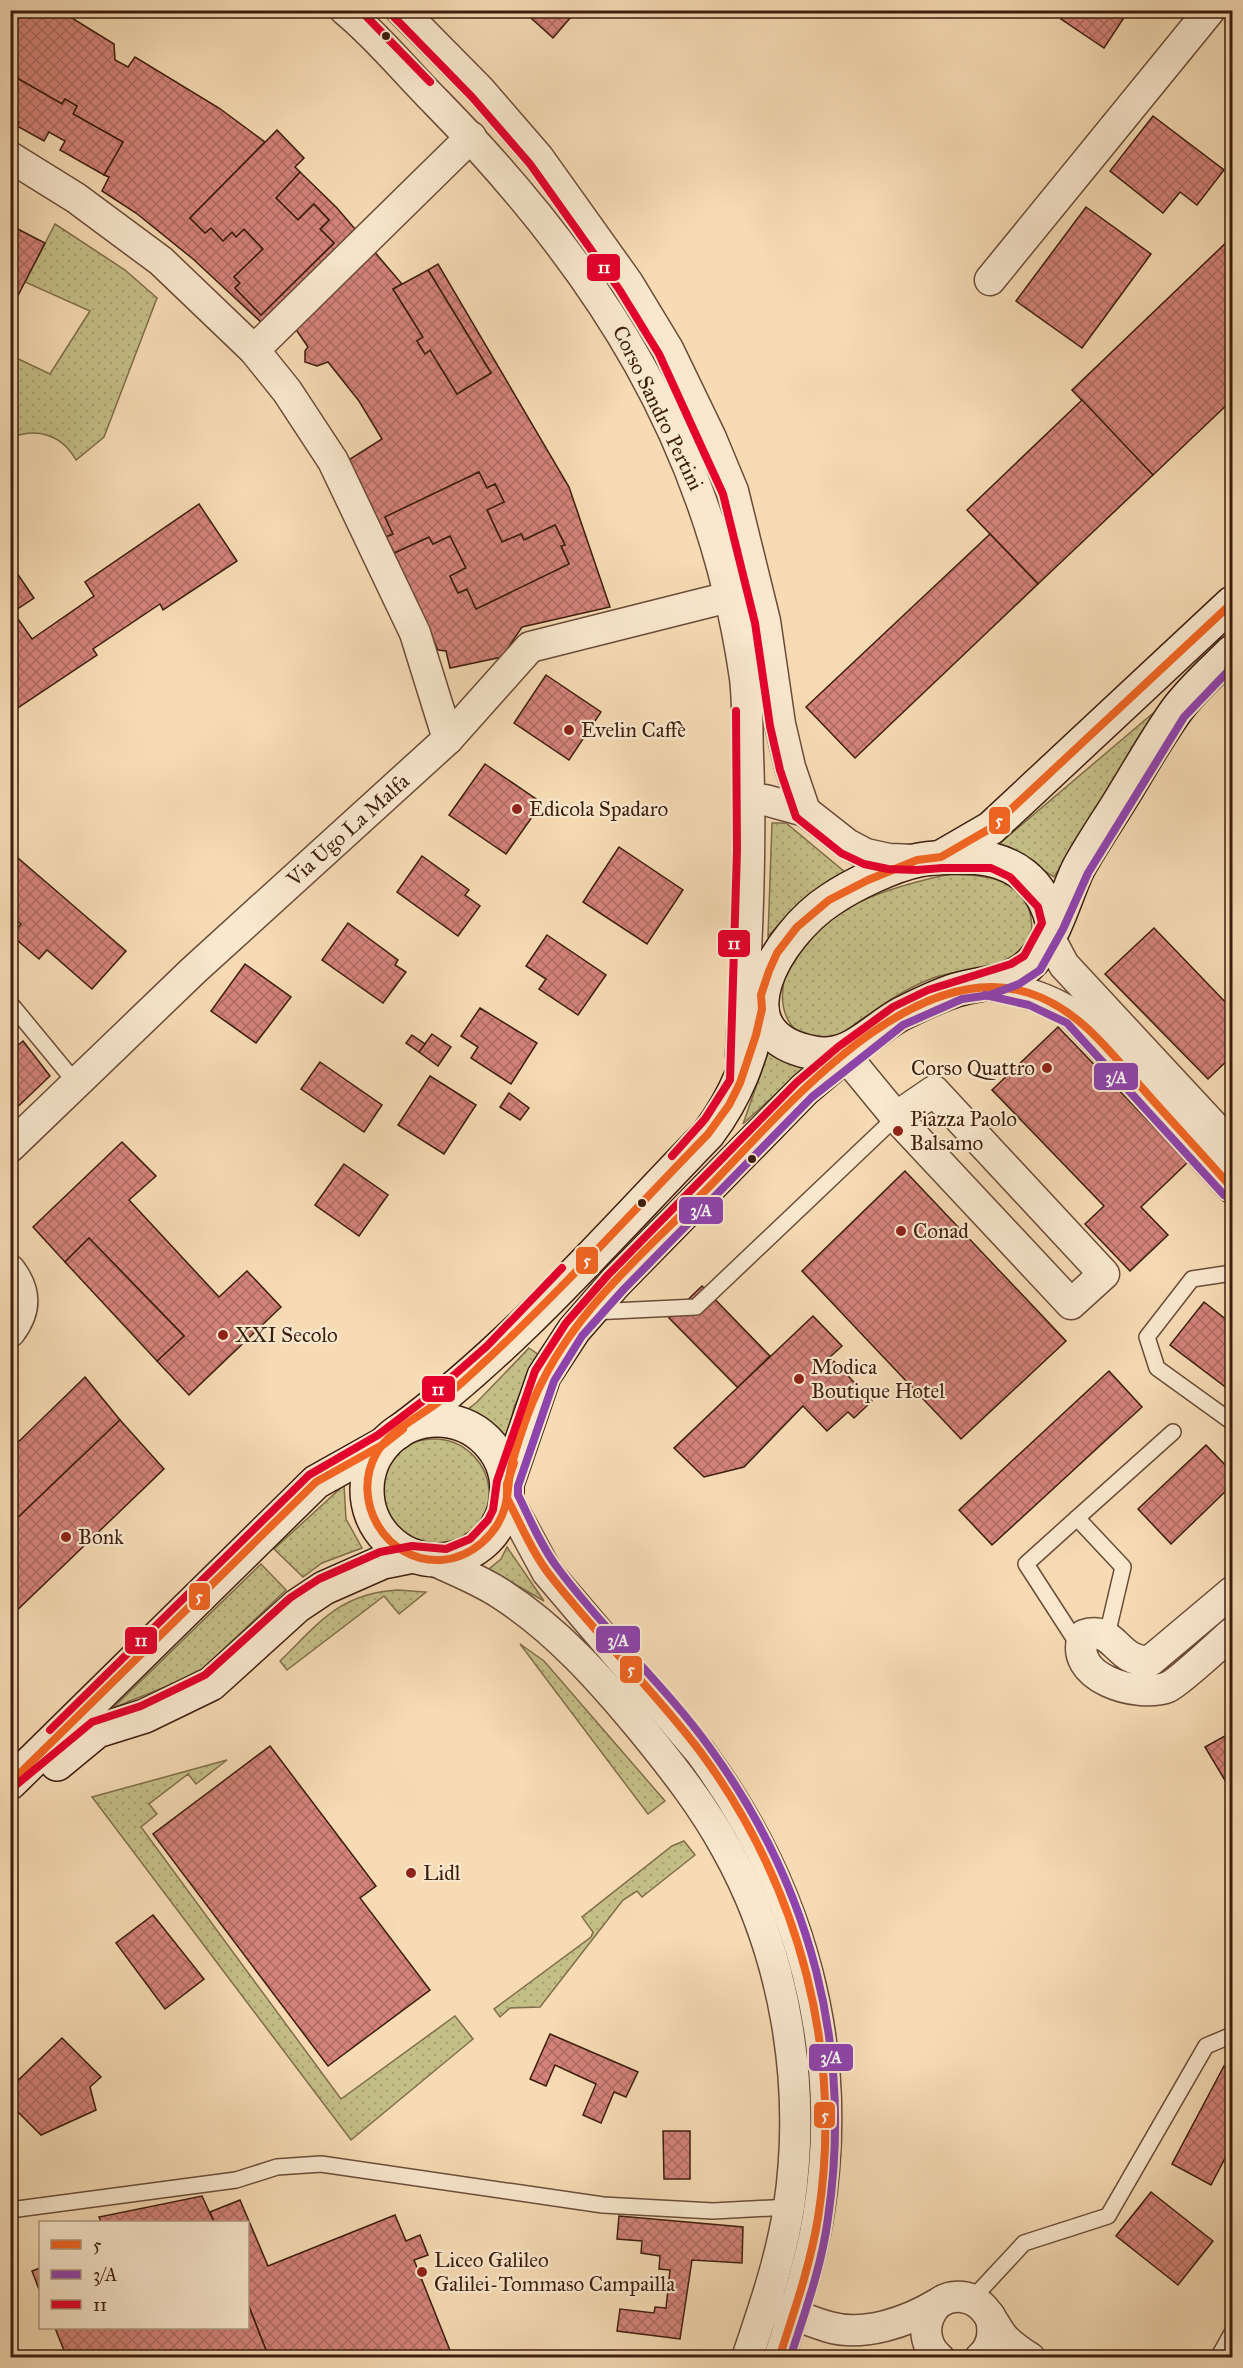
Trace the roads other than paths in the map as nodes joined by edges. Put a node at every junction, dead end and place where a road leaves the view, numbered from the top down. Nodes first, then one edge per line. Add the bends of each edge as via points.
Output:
1 (345, 10) edge
2 (401, 10) edge
3 (1210, 10) edge
4 (471, 137) junction
5 (10, 157) edge
6 (990, 280) dead end
7 (254, 350) junction
8 (729, 597) junction
9 (1233, 603) edge
10 (1233, 652) edge
11 (448, 739) junction
12 (750, 801) junction
13 (805, 811) junction
14 (929, 859) junction
15 (1051, 930) junction
16 (747, 947) junction
17 (987, 985) junction
18 (762, 1002) junction
19 (10, 1003) edge
20 (851, 1050) junction
21 (76, 1083) junction
22 (740, 1083) junction
23 (896, 1117) junction
24 (1233, 1146) edge
25 (10, 1147) edge
26 (1233, 1188) edge
27 (10, 1270) edge
28 (1233, 1273) edge
29 (589, 1313) junction
30 (10, 1332) edge
31 (1233, 1422) edge
32 (1173, 1432) dead end
33 (391, 1438) junction
34 (507, 1491) junction
35 (1077, 1518) junction
36 (423, 1558) junction
37 (1233, 1592) edge
38 (1233, 1633) edge
39 (1107, 1635) junction
40 (1079, 1646) junction
41 (1140, 1676) junction
42 (10, 1783) edge
43 (723, 1783) junction
44 (698, 1802) junction
45 (10, 1804) edge
46 (1233, 2035) edge
47 (825, 2081) junction
48 (794, 2082) junction
49 (789, 2207) junction
50 (10, 2210) edge
51 (765, 2304) junction
52 (937, 2304) junction
53 (981, 2308) junction
54 (794, 2314) junction
55 (1233, 2333) edge
56 (747, 2358) edge
57 (779, 2358) edge
58 (939, 2358) edge
59 (980, 2358) edge
60 (1030, 2358) edge
61 (1218, 2358) edge

1 - 4 street, Corso Sandro Pertini
2 - 13 street, Corso Sandro Pertini via 480,90 538,157 628,284 668,349 733,491 765,621 790,767
3 - 6 street
4 - 7 street
4 - 8 street, Corso Sandro Pertini via 568,252 605,303 641,365 702,498
5 - 7 street via 76,198 161,261
7 - 11 street via 287,391 333,461 415,633
8 - 11 street, Via Ugo La Malfa via 530,647
8 - 12 street, Corso Sandro Pertini via 745,680
9 - 14 main road via 992,828
10 - 15 main road via 1176,711 1079,868
11 - 21 street, Via Ugo La Malfa
12 - 13 street via 765,800
12 - 16 street, Corso Sandro Pertini
13 - 14 street via 866,854 889,859
14 - 15 main road via 993,858 1016,868 1048,902
14 - 18 main road via 868,880 830,900 797,927 777,953
15 - 17 main road via 1032,963
15 - 24 street via 1064,965
16 - 18 street
16 - 22 street, Corso Sandro Pertini
17 - 20 main road via 959,989 933,999 898,1016
17 - 26 street via 1042,997 1074,1015
18 - 20 main road via 770,1032 789,1045 814,1053
18 - 22 main road
19 - 21 lane
20 - 23 street
20 - 29 main road via 805,1089
21 - 25 street, Via Ugo La Malfa
22 - 33 main road via 708,1134 494,1354
23 - 23 street via 934,1091 1104,1274 1071,1304
23 - 29 lane via 696,1306
27 - 30 street via 20,1283 24,1309
28 - 31 lane via 1192,1279 1147,1337 1157,1368
29 - 34 main road via 544,1376
32 - 35 lane
33 - 34 main road via 413,1424 431,1420 466,1427 494,1450
33 - 36 main road via 368,1473 368,1508 385,1537 398,1548
33 - 42 main road via 316,1482
34 - 36 main road via 497,1526 476,1548 448,1559
34 - 43 street via 547,1572
35 - 39 lane via 1123,1567
35 - 40 lane via 1026,1564
36 - 44 street via 501,1594 565,1645 619,1701
36 - 45 main road via 374,1566 324,1588 297,1606 211,1684 145,1716 96,1731
37 - 41 street via 1150,1661
38 - 41 street via 1169,1687
39 - 40 street via 1096,1631 1084,1635
39 - 41 street
40 - 41 street via 1081,1659 1092,1671 1126,1689
43 - 44 street
43 - 47 street via 754,1832 795,1924 817,2012
44 - 48 street via 732,1859 766,1939 786,2020
46 - 53 lane via 1206,2046 1108,2216 1024,2243
47 - 48 street
47 - 54 street via 825,2155 818,2217
48 - 49 street
49 - 50 lane via 713,2211 603,2205 321,2164 277,2167 236,2180
49 - 51 street
51 - 54 street
51 - 56 street
52 - 53 street via 948,2298
52 - 54 street via 913,2318 848,2330
52 - 58 street via 927,2318 925,2335 931,2351
53 - 59 street via 993,2336
53 - 60 street via 1005,2338
54 - 57 street
55 - 61 lane

